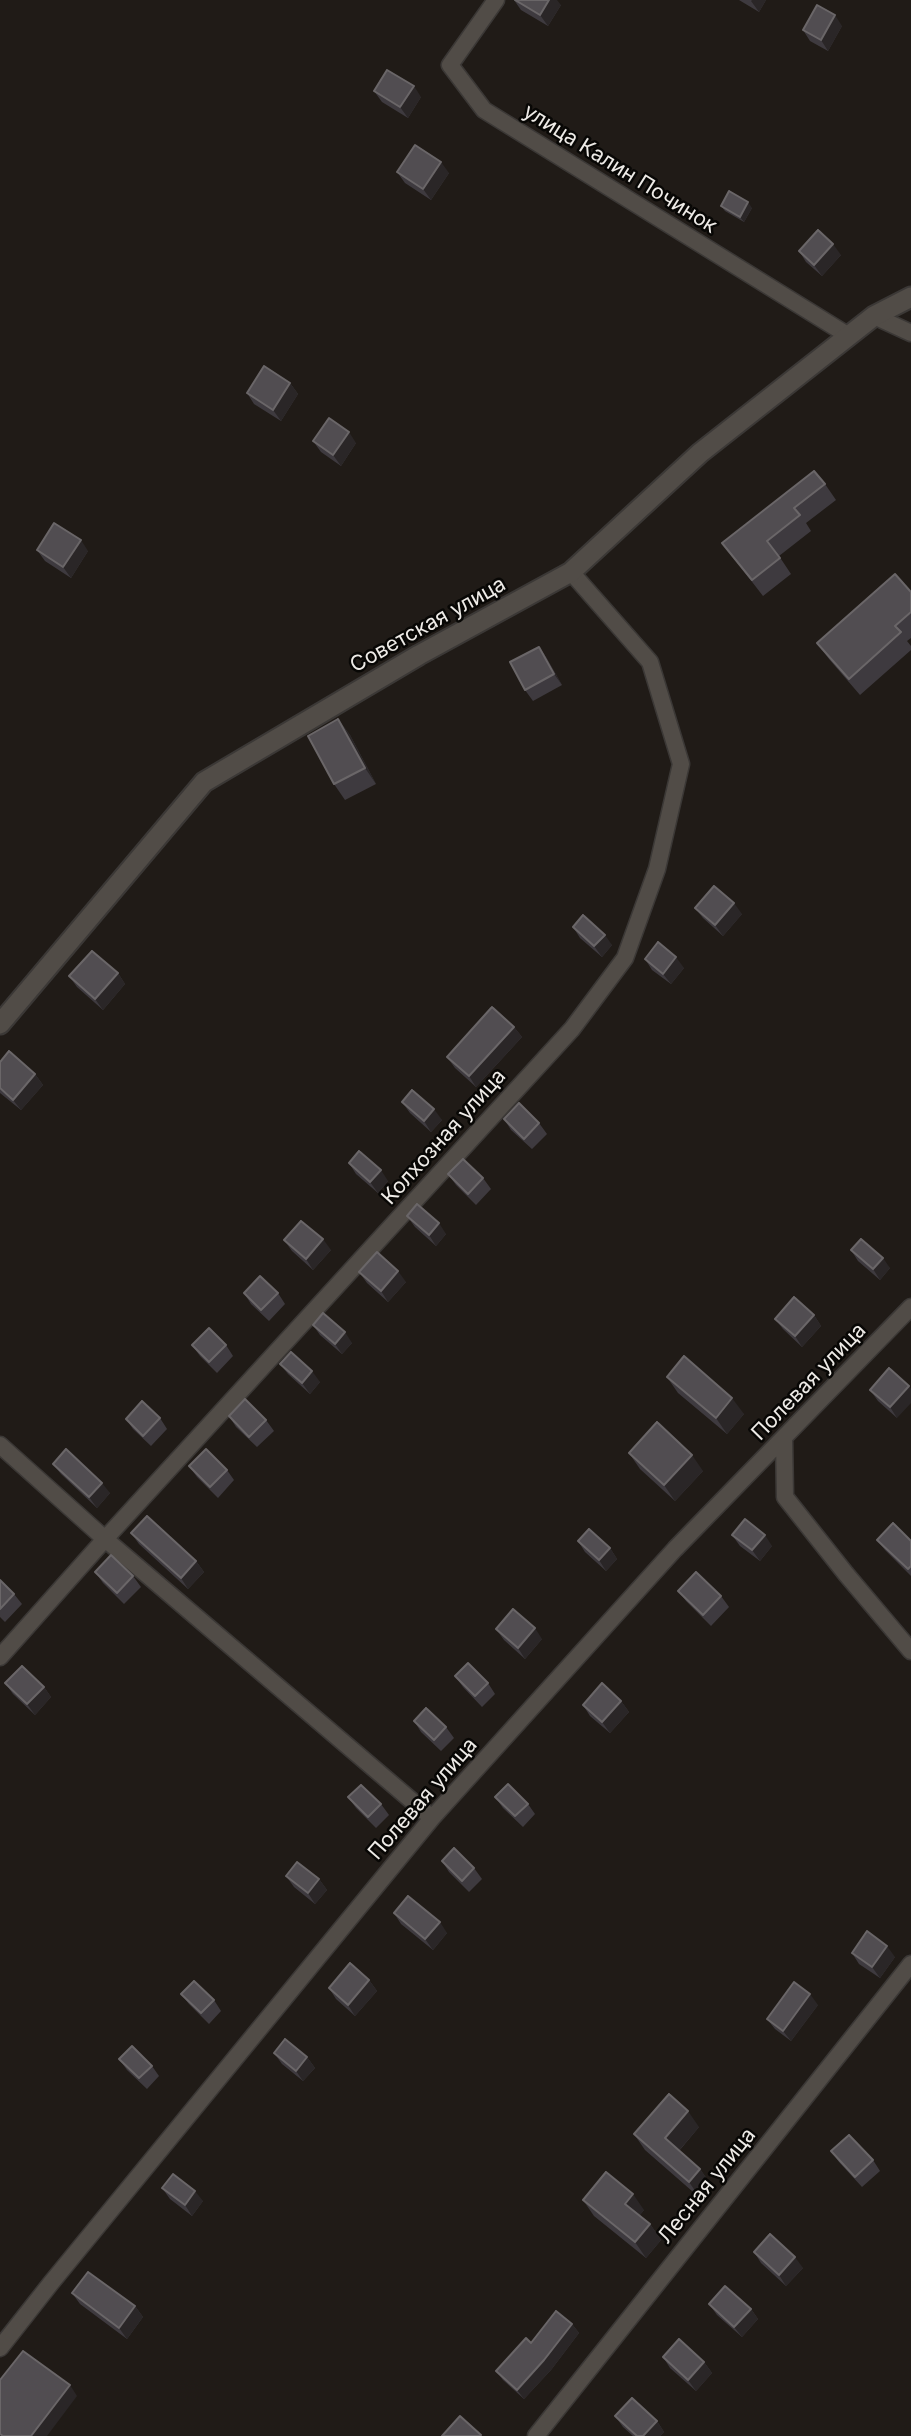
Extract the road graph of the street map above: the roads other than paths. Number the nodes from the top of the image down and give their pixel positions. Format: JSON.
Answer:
{"nodes":[{"id":1,"x":496,"y":0,"type":"edge"},
{"id":2,"x":911,"y":297,"type":"edge"},
{"id":3,"x":874,"y":316,"type":"junction"},
{"id":4,"x":911,"y":333,"type":"edge"},
{"id":5,"x":849,"y":336,"type":"junction"},
{"id":6,"x":570,"y":572,"type":"junction"},
{"id":7,"x":0,"y":1024,"type":"edge"},
{"id":8,"x":911,"y":1307,"type":"edge"},
{"id":9,"x":784,"y":1438,"type":"junction"},
{"id":10,"x":0,"y":1445,"type":"edge"},
{"id":11,"x":105,"y":1539,"type":"junction"},
{"id":12,"x":911,"y":1651,"type":"edge"},
{"id":13,"x":0,"y":1657,"type":"edge"},
{"id":14,"x":432,"y":1818,"type":"junction"},
{"id":15,"x":911,"y":1964,"type":"edge"},
{"id":16,"x":0,"y":2348,"type":"edge"},
{"id":17,"x":536,"y":2436,"type":"edge"}],
"edges":[{"from":1,"to":5,"type":"street","name":"улица Калин Починок"},
{"from":2,"to":3,"type":"street","name":"Советская улица"},
{"from":3,"to":4,"type":"street"},
{"from":3,"to":5,"type":"street","name":"Советская улица"},
{"from":5,"to":6,"type":"street","name":"Советская улица"},
{"from":6,"to":7,"type":"street","name":"Советская улица"},
{"from":6,"to":11,"type":"street","name":"Колхозная улица"},
{"from":8,"to":9,"type":"street","name":"Полевая улица"},
{"from":9,"to":12,"type":"street"},
{"from":9,"to":14,"type":"street","name":"Полевая улица"},
{"from":10,"to":11,"type":"street"},
{"from":11,"to":13,"type":"street","name":"Колхозная улица"},
{"from":11,"to":14,"type":"street"},
{"from":14,"to":16,"type":"street","name":"Полевая улица"},
{"from":15,"to":17,"type":"street","name":"Лесная улица"}]}
